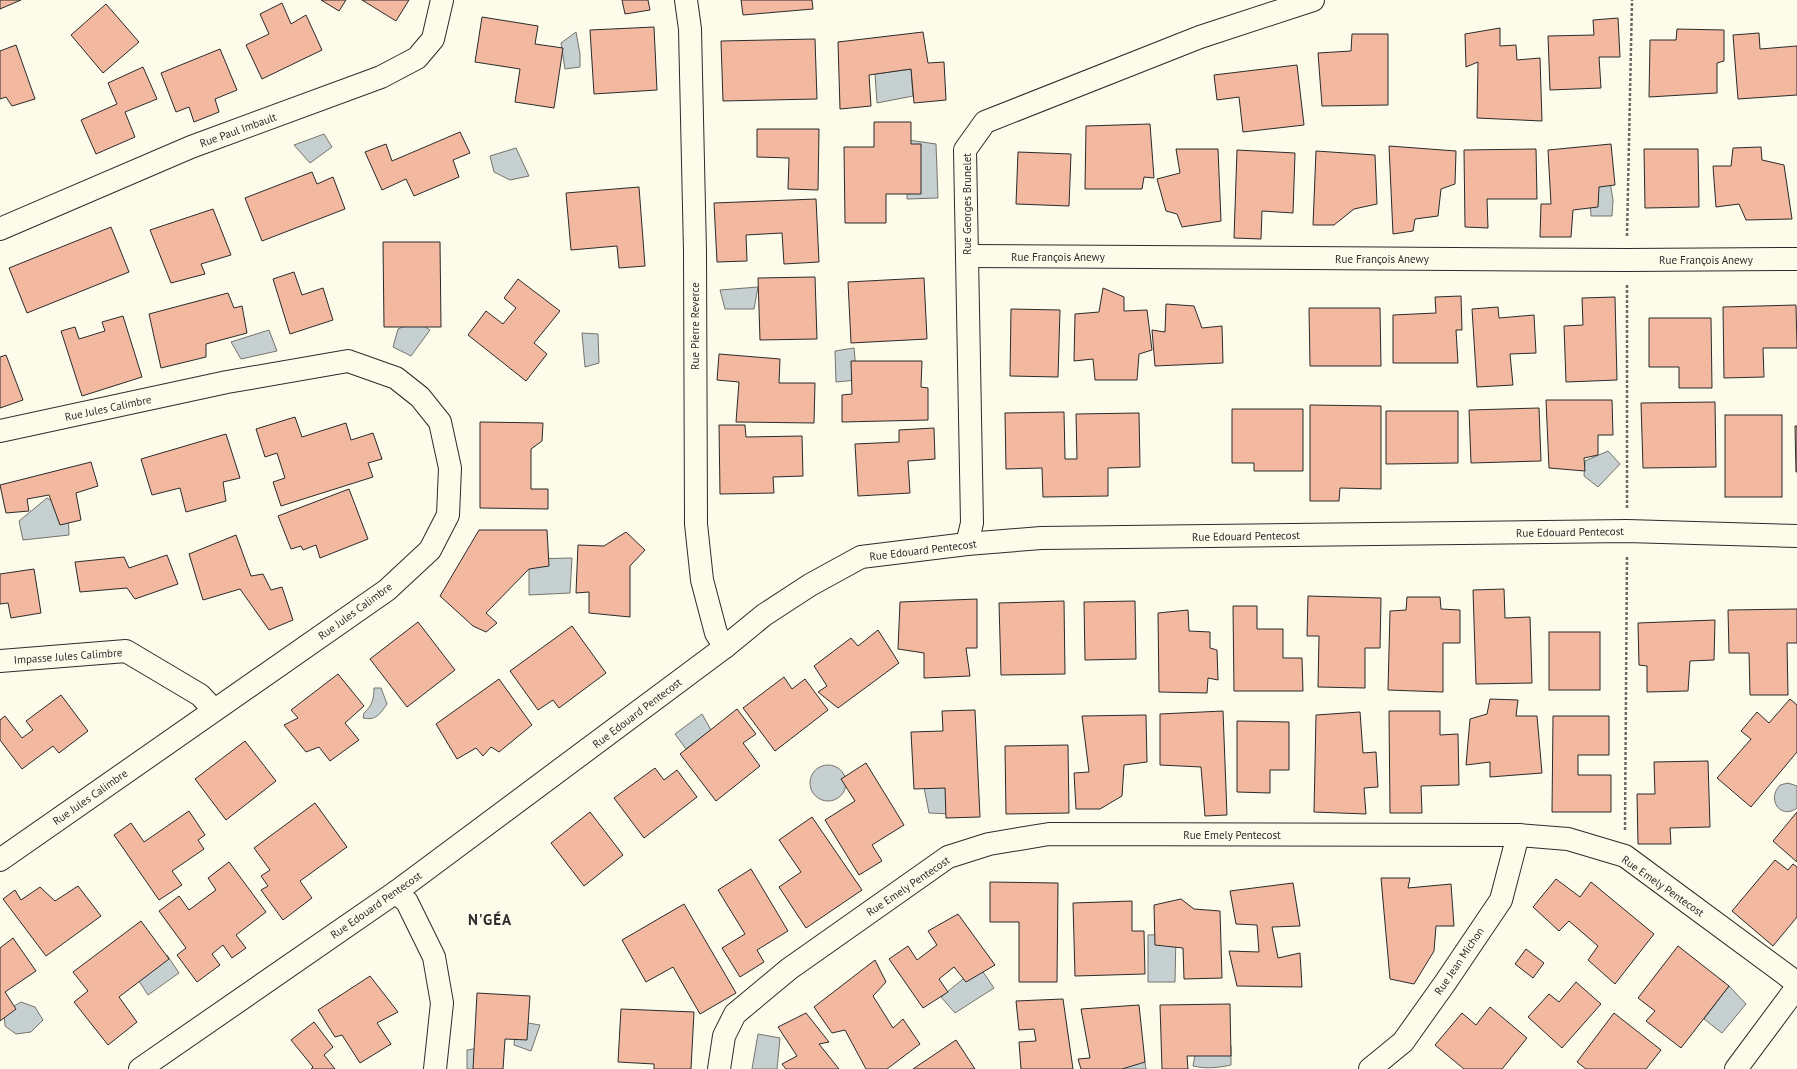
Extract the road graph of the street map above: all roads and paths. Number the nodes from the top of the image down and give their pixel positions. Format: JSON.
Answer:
{"nodes":[{"id":1,"x":442,"y":0,"type":"edge"},
{"id":2,"x":686,"y":0,"type":"edge"},
{"id":3,"x":1313,"y":0,"type":"edge"},
{"id":4,"x":1632,"y":0,"type":"edge"},
{"id":5,"x":0,"y":229,"type":"edge"},
{"id":6,"x":967,"y":256,"type":"junction"},
{"id":7,"x":1627,"y":260,"type":"junction"},
{"id":8,"x":1797,"y":260,"type":"edge"},
{"id":9,"x":0,"y":431,"type":"edge"},
{"id":10,"x":1627,"y":531,"type":"junction"},
{"id":11,"x":1797,"y":536,"type":"edge"},
{"id":12,"x":967,"y":544,"type":"junction"},
{"id":13,"x":725,"y":647,"type":"junction"},
{"id":14,"x":0,"y":661,"type":"edge"},
{"id":15,"x":214,"y":710,"type":"junction"},
{"id":16,"x":1518,"y":835,"type":"junction"},
{"id":17,"x":1625,"y":856,"type":"junction"},
{"id":18,"x":0,"y":860,"type":"edge"},
{"id":19,"x":396,"y":892,"type":"junction"},
{"id":20,"x":1797,"y":983,"type":"edge"},
{"id":21,"x":1797,"y":986,"type":"edge"},
{"id":22,"x":140,"y":1069,"type":"edge"},
{"id":23,"x":435,"y":1069,"type":"edge"},
{"id":24,"x":719,"y":1069,"type":"edge"},
{"id":25,"x":1370,"y":1069,"type":"edge"},
{"id":26,"x":1736,"y":1069,"type":"edge"}],
"edges":[{"from":1,"to":5,"type":"street","name":"Rue Paul Imbault"},
{"from":2,"to":13,"type":"street","name":"Rue Pierre Reverce"},
{"from":3,"to":6,"type":"street","name":"Rue Georges Brunelet"},
{"from":4,"to":7,"type":"path"},
{"from":6,"to":7,"type":"street","name":"Rue François Anewy"},
{"from":6,"to":12,"type":"street","name":"Rue Georges Brunelet"},
{"from":7,"to":8,"type":"street","name":"Rue François Anewy"},
{"from":7,"to":10,"type":"path"},
{"from":9,"to":15,"type":"street","name":"Rue Jules Calimbre"},
{"from":10,"to":11,"type":"street","name":"Rue Edouard Pentecost"},
{"from":10,"to":12,"type":"street","name":"Rue Edouard Pentecost"},
{"from":10,"to":17,"type":"path"},
{"from":12,"to":13,"type":"street","name":"Rue Edouard Pentecost"},
{"from":13,"to":19,"type":"street","name":"Rue Edouard Pentecost"},
{"from":14,"to":15,"type":"street","name":"Impasse Jules Calimbre"},
{"from":15,"to":18,"type":"street","name":"Rue Jules Calimbre"},
{"from":16,"to":17,"type":"street","name":"Rue Emely Pentecost"},
{"from":16,"to":24,"type":"street","name":"Rue Emely Pentecost"},
{"from":16,"to":25,"type":"street","name":"Rue Jean Michon"},
{"from":17,"to":20,"type":"street","name":"Rue Emely Pentecost"},
{"from":19,"to":22,"type":"street","name":"Rue Edouard Pentecost"},
{"from":19,"to":23,"type":"street"},
{"from":21,"to":26,"type":"street"}]}
